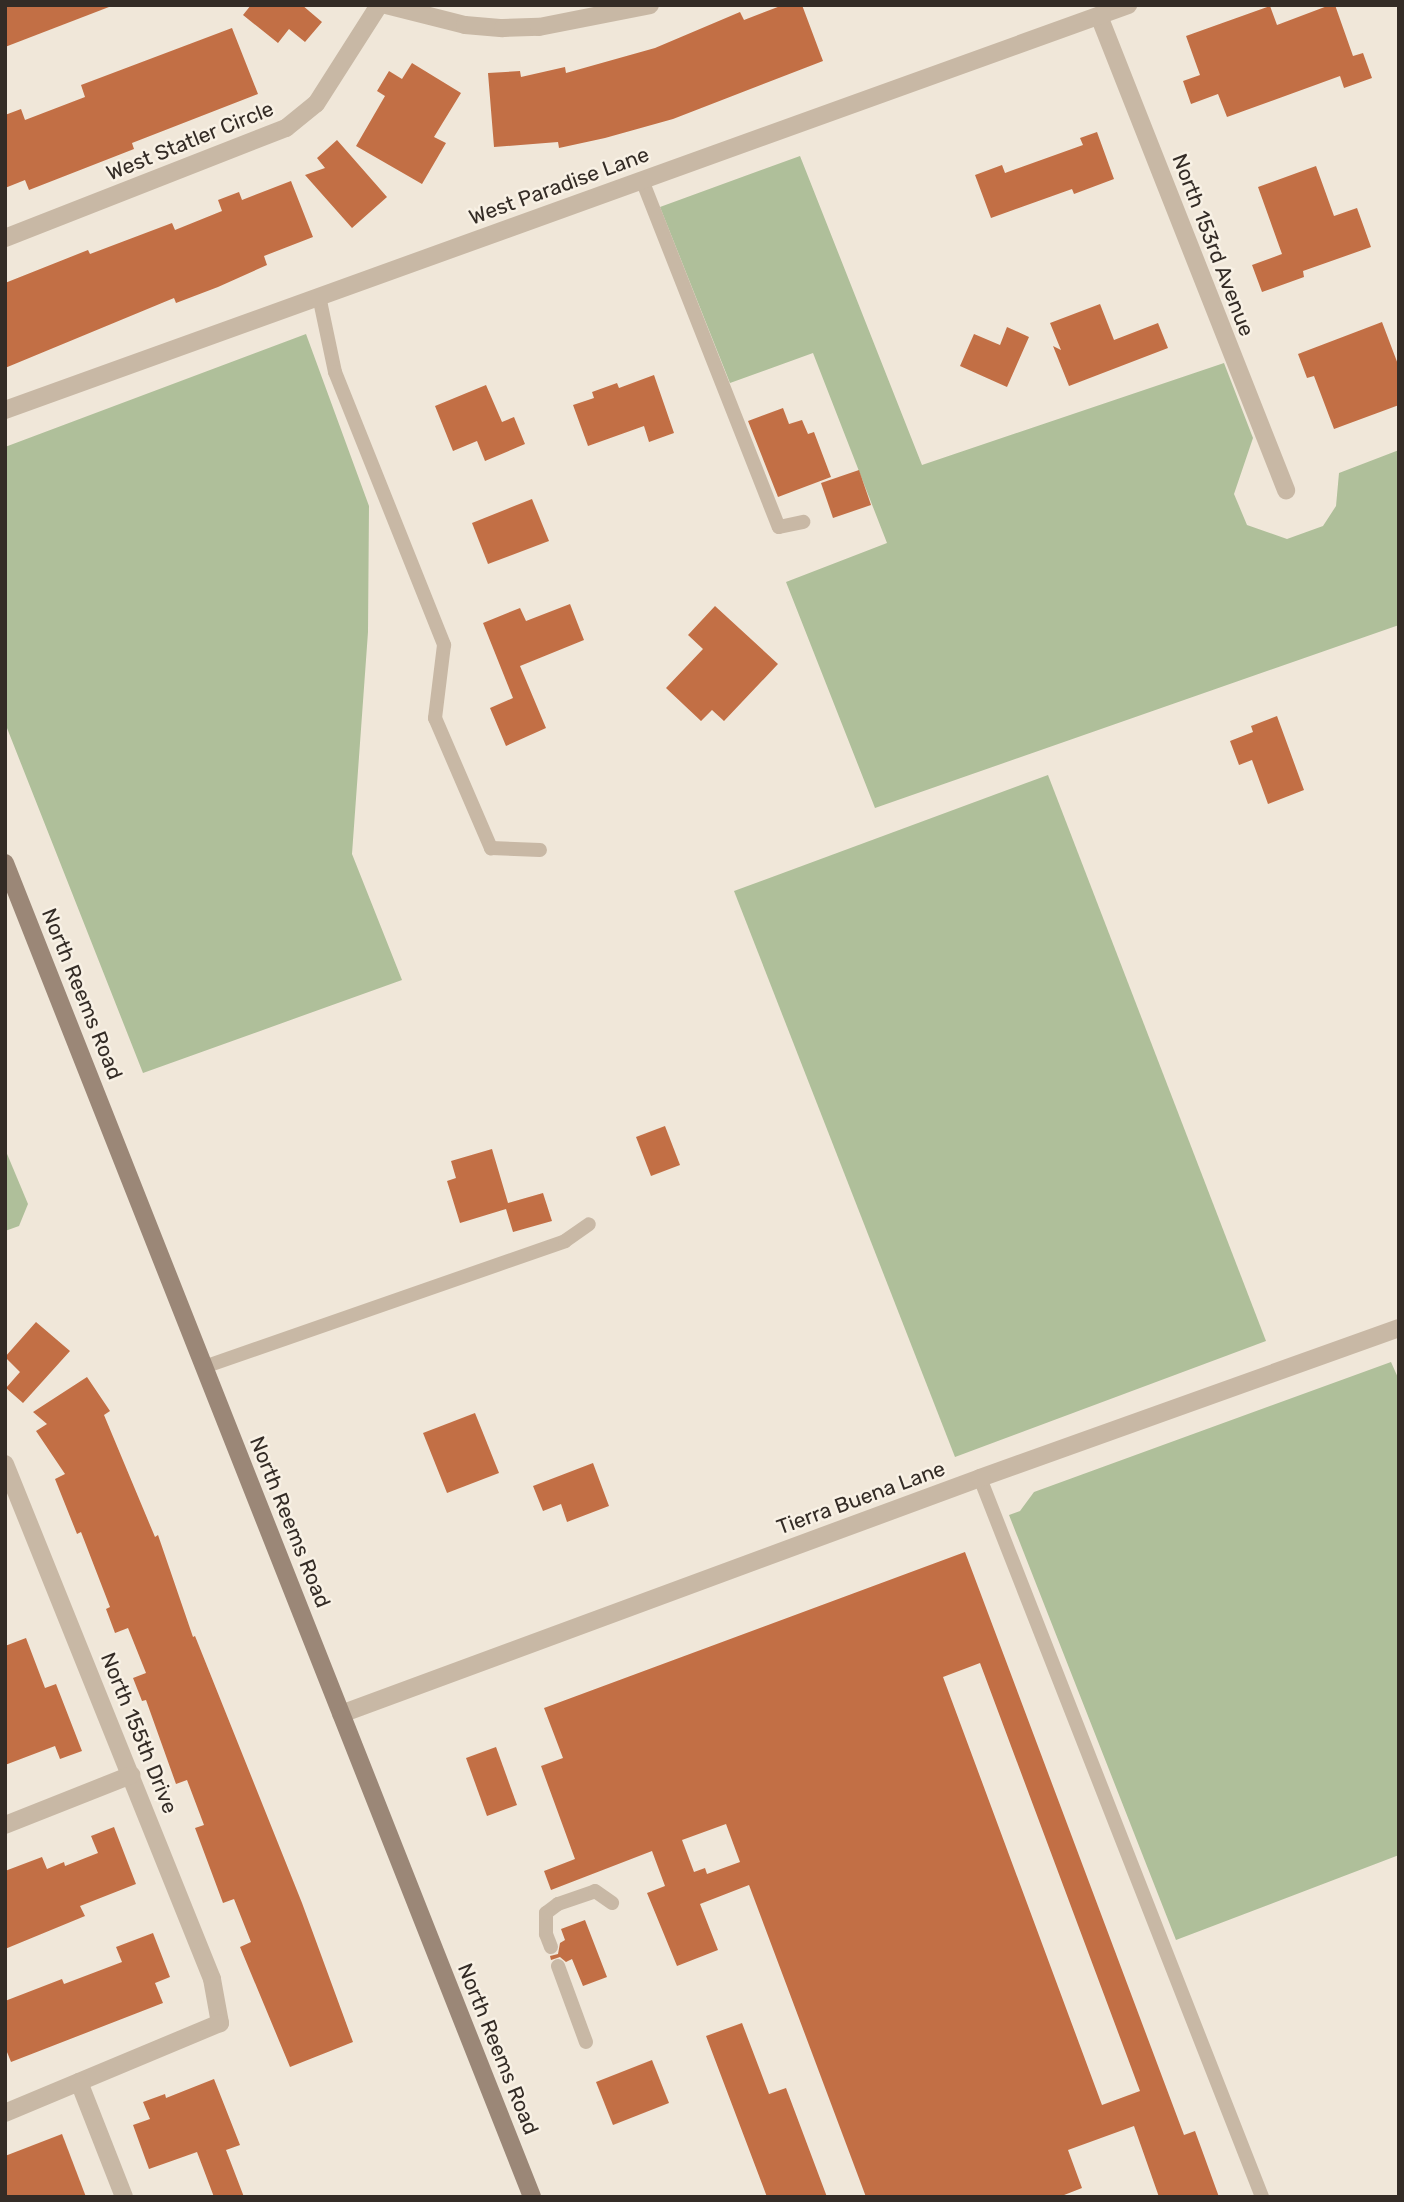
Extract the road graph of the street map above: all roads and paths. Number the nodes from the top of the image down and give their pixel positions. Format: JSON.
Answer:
{"nodes":[{"id":1,"x":379,"y":5,"type":"edge"},
{"id":2,"x":386,"y":5,"type":"edge"},
{"id":3,"x":650,"y":5,"type":"edge"},
{"id":4,"x":1128,"y":5,"type":"edge"},
{"id":5,"x":1099,"y":16,"type":"junction"},
{"id":6,"x":642,"y":180,"type":"junction"},
{"id":7,"x":5,"y":238,"type":"edge"},
{"id":8,"x":319,"y":296,"type":"junction"},
{"id":9,"x":5,"y":410,"type":"edge"},
{"id":10,"x":1286,"y":490,"type":"dead end"},
{"id":11,"x":803,"y":522,"type":"dead end"},
{"id":12,"x":540,"y":850,"type":"dead end"},
{"id":13,"x":5,"y":863,"type":"edge"},
{"id":14,"x":589,"y":1224,"type":"dead end"},
{"id":15,"x":1399,"y":1328,"type":"edge"},
{"id":16,"x":204,"y":1367,"type":"junction"},
{"id":17,"x":5,"y":1464,"type":"edge"},
{"id":18,"x":980,"y":1478,"type":"junction"},
{"id":19,"x":341,"y":1714,"type":"junction"},
{"id":20,"x":131,"y":1775,"type":"junction"},
{"id":21,"x":5,"y":1825,"type":"edge"},
{"id":22,"x":612,"y":1903,"type":"dead end"},
{"id":23,"x":551,"y":1947,"type":"dead end"},
{"id":24,"x":558,"y":1966,"type":"dead end"},
{"id":25,"x":586,"y":2042,"type":"dead end"},
{"id":26,"x":79,"y":2082,"type":"junction"},
{"id":27,"x":5,"y":2113,"type":"edge"},
{"id":28,"x":124,"y":2197,"type":"edge"},
{"id":29,"x":533,"y":2197,"type":"edge"},
{"id":30,"x":1262,"y":2197,"type":"edge"}],
"edges":[{"from":1,"to":7,"type":"street","name":"West Statler Circle"},
{"from":2,"to":3,"type":"street"},
{"from":4,"to":5,"type":"street","name":"West Paradise Lane"},
{"from":5,"to":6,"type":"street","name":"West Paradise Lane"},
{"from":5,"to":10,"type":"street","name":"North 153rd Avenue"},
{"from":6,"to":8,"type":"street","name":"West Paradise Lane"},
{"from":6,"to":11,"type":"lane"},
{"from":8,"to":9,"type":"street","name":"West Paradise Lane"},
{"from":8,"to":12,"type":"lane"},
{"from":13,"to":16,"type":"main road","name":"North Reems Road"},
{"from":14,"to":16,"type":"lane"},
{"from":15,"to":18,"type":"street","name":"Tierra Buena Lane"},
{"from":16,"to":19,"type":"main road","name":"North Reems Road"},
{"from":17,"to":20,"type":"street","name":"North 155th Drive"},
{"from":18,"to":19,"type":"street","name":"Tierra Buena Lane"},
{"from":18,"to":30,"type":"lane"},
{"from":19,"to":29,"type":"main road","name":"North Reems Road"},
{"from":20,"to":21,"type":"street"},
{"from":20,"to":26,"type":"street","name":"North 155th Drive"},
{"from":22,"to":23,"type":"lane"},
{"from":24,"to":25,"type":"lane"},
{"from":26,"to":27,"type":"street"},
{"from":26,"to":28,"type":"street"}]}
